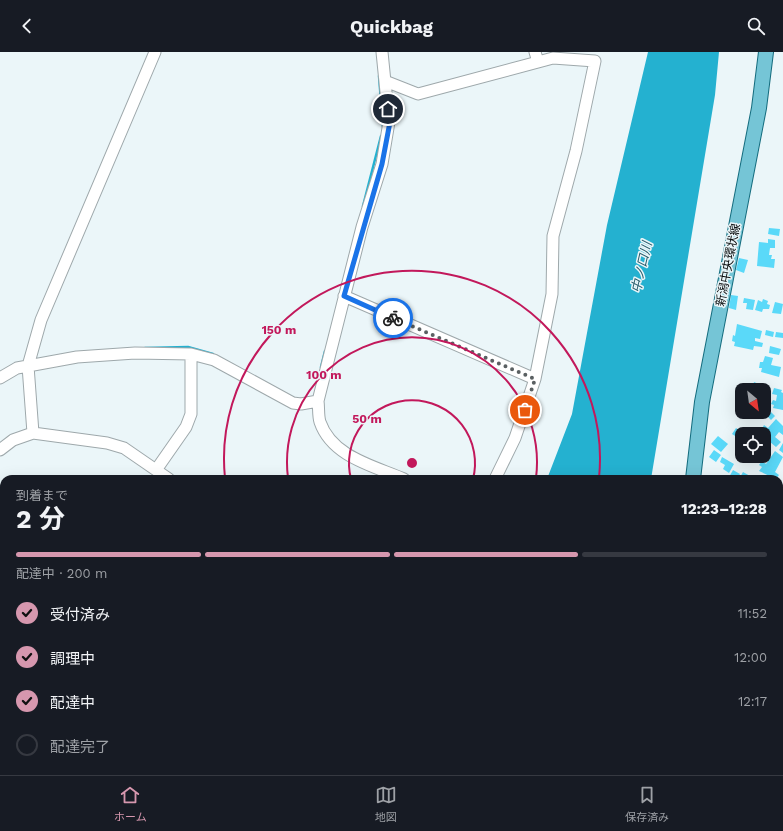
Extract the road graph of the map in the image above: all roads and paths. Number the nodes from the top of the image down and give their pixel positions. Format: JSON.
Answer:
{"nodes":[{"id":1,"x":154,"y":52,"type":"edge"},
{"id":2,"x":382,"y":52,"type":"edge"},
{"id":3,"x":766,"y":52,"type":"edge"},
{"id":4,"x":536,"y":57,"type":"edge"},
{"id":5,"x":385,"y":81,"type":"junction"},
{"id":6,"x":344,"y":296,"type":"junction"},
{"id":7,"x":191,"y":354,"type":"junction"},
{"id":8,"x":28,"y":366,"type":"junction"},
{"id":9,"x":0,"y":378,"type":"edge"},
{"id":10,"x":535,"y":379,"type":"junction"},
{"id":11,"x":318,"y":401,"type":"junction"},
{"id":12,"x":33,"y":433,"type":"junction"},
{"id":13,"x":0,"y":450,"type":"edge"},
{"id":14,"x":156,"y":470,"type":"junction"},
{"id":15,"x":163,"y":475,"type":"edge"},
{"id":16,"x":395,"y":475,"type":"edge"},
{"id":17,"x":497,"y":475,"type":"edge"},
{"id":18,"x":693,"y":475,"type":"edge"}],
"edges":[{"from":1,"to":8,"type":"street"},
{"from":2,"to":5,"type":"street"},
{"from":3,"to":18,"type":"main road","name":"新潟中央環状線"},
{"from":4,"to":5,"type":"street"},
{"from":4,"to":10,"type":"street"},
{"from":5,"to":6,"type":"street"},
{"from":6,"to":10,"type":"street"},
{"from":6,"to":11,"type":"street"},
{"from":7,"to":8,"type":"street"},
{"from":7,"to":11,"type":"street"},
{"from":7,"to":14,"type":"street"},
{"from":8,"to":9,"type":"street"},
{"from":8,"to":12,"type":"street"},
{"from":10,"to":17,"type":"street"},
{"from":11,"to":16,"type":"street"},
{"from":12,"to":13,"type":"street"},
{"from":12,"to":14,"type":"street"},
{"from":14,"to":15,"type":"street"}]}
